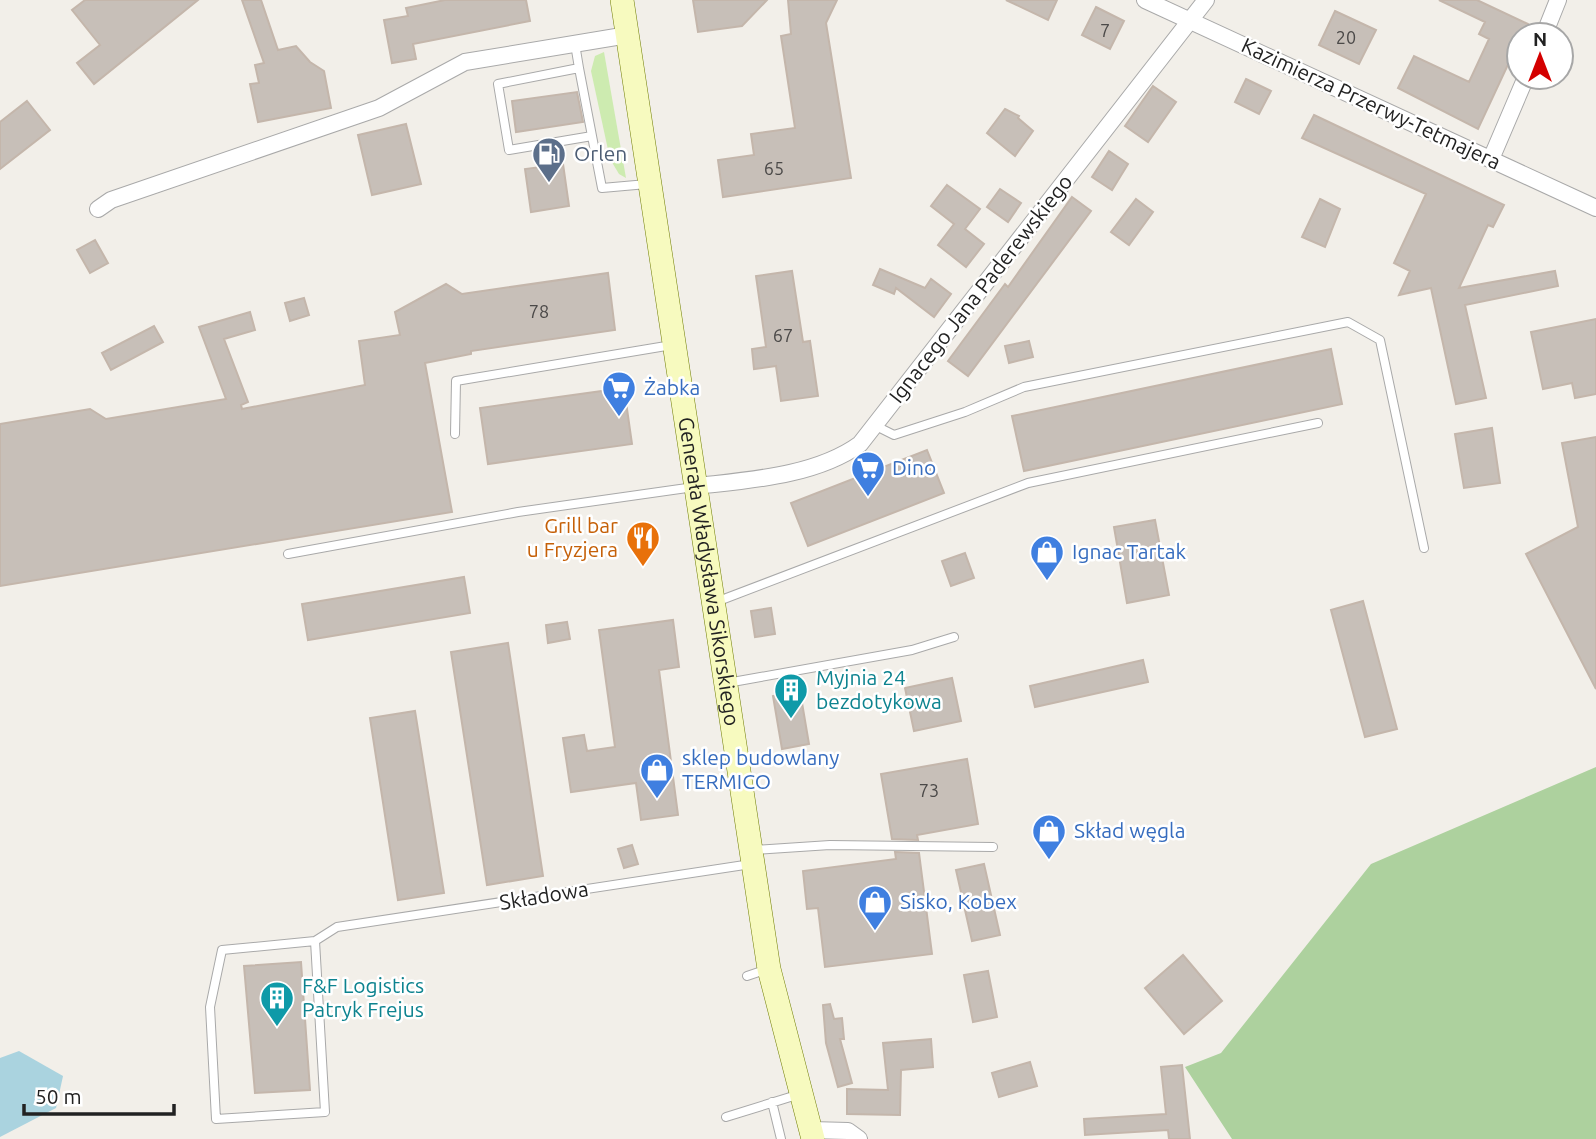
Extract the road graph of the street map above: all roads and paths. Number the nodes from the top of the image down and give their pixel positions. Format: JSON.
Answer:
{"nodes":[{"id":1,"x":622,"y":0,"type":"edge"},
{"id":2,"x":1145,"y":0,"type":"edge"},
{"id":3,"x":1206,"y":0,"type":"edge"},
{"id":4,"x":1558,"y":0,"type":"edge"},
{"id":5,"x":1188,"y":20,"type":"junction"},
{"id":6,"x":1550,"y":21,"type":"edge"},
{"id":7,"x":628,"y":36,"type":"junction"},
{"id":8,"x":575,"y":44,"type":"junction"},
{"id":9,"x":579,"y":68,"type":"junction"},
{"id":10,"x":1520,"y":91,"type":"edge"},
{"id":11,"x":592,"y":136,"type":"junction"},
{"id":12,"x":1491,"y":159,"type":"junction"},
{"id":13,"x":650,"y":183,"type":"junction"},
{"id":14,"x":1596,"y":208,"type":"edge"},
{"id":15,"x":98,"y":209,"type":"dead end"},
{"id":16,"x":675,"y":345,"type":"junction"},
{"id":17,"x":1318,"y":424,"type":"dead end"},
{"id":18,"x":876,"y":426,"type":"junction"},
{"id":19,"x":455,"y":435,"type":"dead end"},
{"id":20,"x":697,"y":486,"type":"junction"},
{"id":21,"x":1424,"y":548,"type":"dead end"},
{"id":22,"x":288,"y":554,"type":"dead end"},
{"id":23,"x":713,"y":603,"type":"junction"},
{"id":24,"x":954,"y":637,"type":"dead end"},
{"id":25,"x":724,"y":683,"type":"junction"},
{"id":26,"x":993,"y":847,"type":"dead end"},
{"id":27,"x":750,"y":857,"type":"junction"},
{"id":28,"x":315,"y":942,"type":"junction"},
{"id":29,"x":800,"y":1094,"type":"junction"},
{"id":30,"x":772,"y":1102,"type":"junction"},
{"id":31,"x":726,"y":1117,"type":"dead end"},
{"id":32,"x":812,"y":1135,"type":"edge"},
{"id":33,"x":781,"y":1139,"type":"edge"},
{"id":34,"x":859,"y":1139,"type":"edge"}],
"edges":[{"from":1,"to":7,"type":"main road","name":"Generała Władysława Sikorskiego"},
{"from":2,"to":5,"type":"street","name":"Kazimierza Przerwy-Tetmajera"},
{"from":3,"to":5,"type":"street","name":"Ignacego Jana Paderewskiego"},
{"from":4,"to":6,"type":"street"},
{"from":5,"to":12,"type":"street","name":"Kazimierza Przerwy-Tetmajera"},
{"from":5,"to":18,"type":"street","name":"Ignacego Jana Paderewskiego"},
{"from":7,"to":8,"type":"street"},
{"from":7,"to":13,"type":"main road","name":"Generała Władysława Sikorskiego"},
{"from":8,"to":9,"type":"lane"},
{"from":8,"to":15,"type":"street"},
{"from":9,"to":11,"type":"lane"},
{"from":9,"to":11,"type":"lane"},
{"from":10,"to":12,"type":"street"},
{"from":11,"to":13,"type":"lane"},
{"from":12,"to":14,"type":"street","name":"Kazimierza Przerwy-Tetmajera"},
{"from":13,"to":16,"type":"main road","name":"Generała Władysława Sikorskiego"},
{"from":16,"to":19,"type":"lane"},
{"from":16,"to":20,"type":"main road","name":"Generała Władysława Sikorskiego"},
{"from":17,"to":23,"type":"lane"},
{"from":18,"to":20,"type":"street","name":"Ignacego Jana Paderewskiego"},
{"from":18,"to":21,"type":"lane"},
{"from":20,"to":22,"type":"lane"},
{"from":20,"to":23,"type":"main road","name":"Generała Władysława Sikorskiego"},
{"from":23,"to":25,"type":"main road","name":"Generała Władysława Sikorskiego"},
{"from":24,"to":25,"type":"lane"},
{"from":25,"to":27,"type":"main road","name":"Generała Władysława Sikorskiego"},
{"from":26,"to":27,"type":"lane","name":"Składowa"},
{"from":27,"to":28,"type":"lane","name":"Składowa"},
{"from":27,"to":29,"type":"main road","name":"Generała Władysława Sikorskiego"},
{"from":28,"to":28,"type":"lane"},
{"from":29,"to":30,"type":"lane"},
{"from":29,"to":32,"type":"main road","name":"Generała Władysława Sikorskiego"},
{"from":30,"to":31,"type":"lane"},
{"from":30,"to":33,"type":"lane"},
{"from":32,"to":34,"type":"street"}]}
